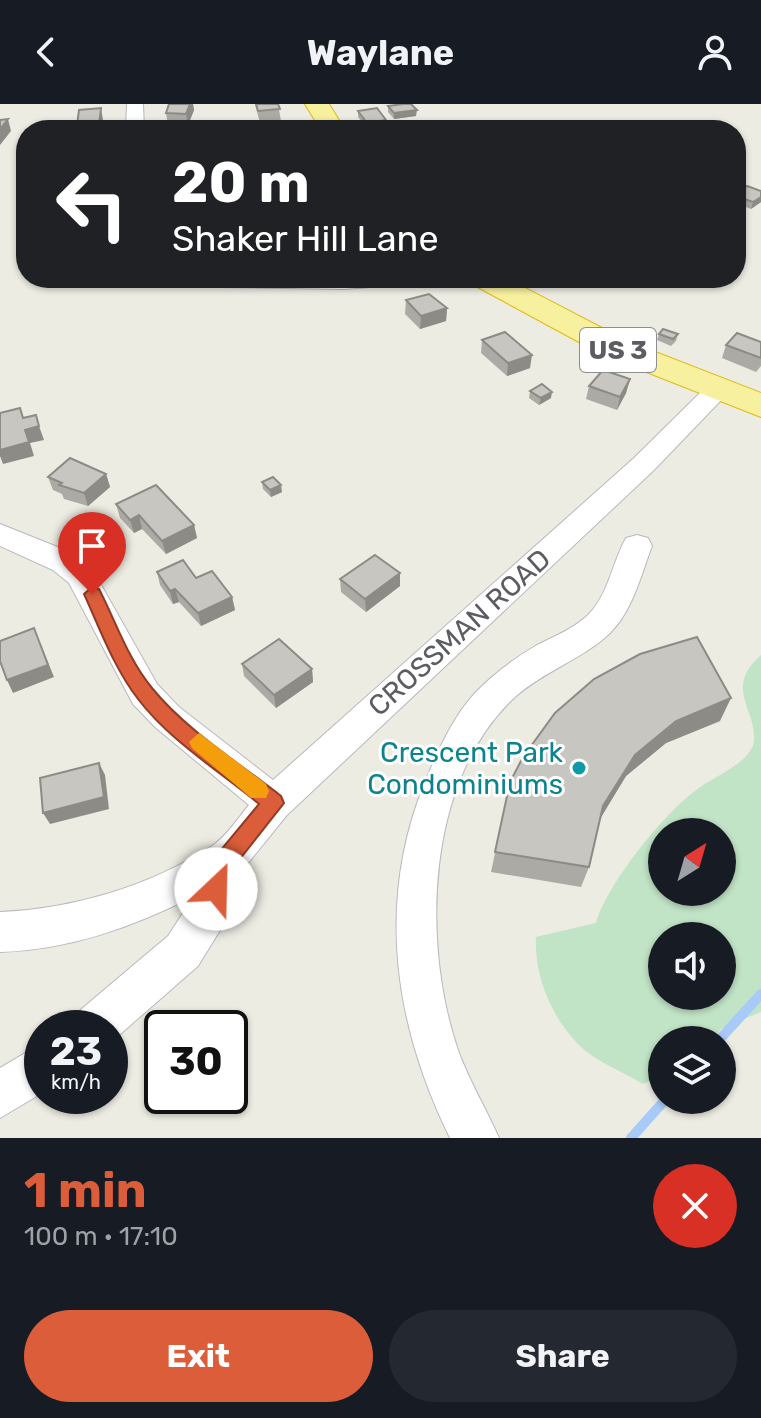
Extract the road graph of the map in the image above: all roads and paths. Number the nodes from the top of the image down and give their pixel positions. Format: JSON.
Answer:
{"nodes":[{"id":1,"x":501,"y":288,"type":"edge"},
{"id":2,"x":717,"y":390,"type":"junction"},
{"id":3,"x":761,"y":406,"type":"edge"},
{"id":4,"x":0,"y":534,"type":"edge"},
{"id":5,"x":637,"y":546,"type":"dead end"},
{"id":6,"x":274,"y":803,"type":"junction"},
{"id":7,"x":228,"y":858,"type":"junction"},
{"id":8,"x":0,"y":932,"type":"edge"},
{"id":9,"x":118,"y":1010,"type":"edge"},
{"id":10,"x":24,"y":1078,"type":"edge"},
{"id":11,"x":0,"y":1095,"type":"edge"},
{"id":12,"x":475,"y":1138,"type":"edge"}],
"edges":[{"from":1,"to":2,"type":"highway","number":"US 3"},
{"from":2,"to":3,"type":"highway","number":"US 3"},
{"from":2,"to":6,"type":"street","name":"CROSSMAN ROAD"},
{"from":4,"to":6,"type":"street"},
{"from":5,"to":12,"type":"street"},
{"from":6,"to":7,"type":"street","name":"CROSSMAN ROAD"},
{"from":7,"to":8,"type":"street"},
{"from":7,"to":9,"type":"street","name":"CROSSMAN ROAD"},
{"from":10,"to":11,"type":"street"}]}
